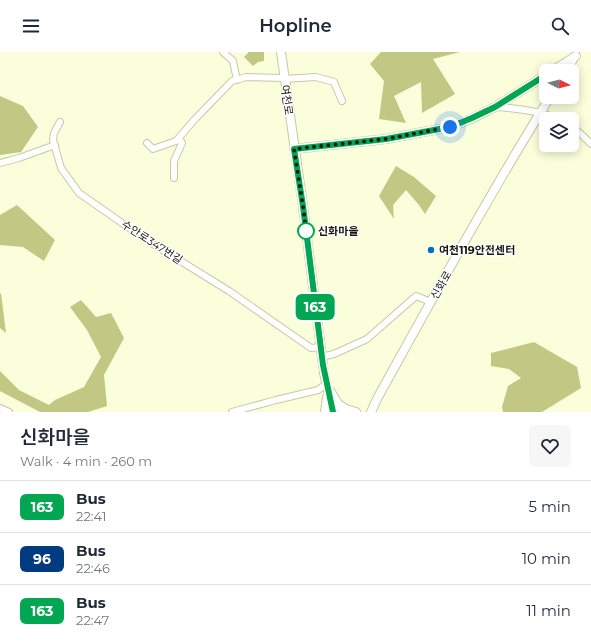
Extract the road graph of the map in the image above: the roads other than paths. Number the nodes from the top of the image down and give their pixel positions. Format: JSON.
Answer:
{"nodes":[{"id":1,"x":223,"y":52,"type":"edge"},
{"id":2,"x":280,"y":52,"type":"edge"},
{"id":3,"x":577,"y":54,"type":"edge"},
{"id":4,"x":562,"y":64,"type":"edge"},
{"id":5,"x":571,"y":64,"type":"edge"},
{"id":6,"x":284,"y":79,"type":"junction"},
{"id":7,"x":539,"y":79,"type":"edge"},
{"id":8,"x":237,"y":80,"type":"junction"},
{"id":9,"x":342,"y":101,"type":"dead end"},
{"id":10,"x":546,"y":104,"type":"edge"},
{"id":11,"x":495,"y":107,"type":"junction"},
{"id":12,"x":541,"y":112,"type":"joint"},
{"id":13,"x":539,"y":115,"type":"edge"},
{"id":14,"x":60,"y":122,"type":"dead end"},
{"id":15,"x":579,"y":132,"type":"edge"},
{"id":16,"x":179,"y":138,"type":"junction"},
{"id":17,"x":147,"y":143,"type":"dead end"},
{"id":18,"x":591,"y":144,"type":"edge"},
{"id":19,"x":55,"y":145,"type":"junction"},
{"id":20,"x":294,"y":149,"type":"junction"},
{"id":21,"x":0,"y":163,"type":"edge"},
{"id":22,"x":174,"y":178,"type":"dead end"},
{"id":23,"x":431,"y":302,"type":"junction"},
{"id":24,"x":320,"y":347,"type":"junction"},
{"id":25,"x":322,"y":357,"type":"junction"},
{"id":26,"x":324,"y":373,"type":"junction"},
{"id":27,"x":326,"y":384,"type":"junction"},
{"id":28,"x":378,"y":397,"type":"junction"},
{"id":29,"x":336,"y":400,"type":"junction"},
{"id":30,"x":0,"y":408,"type":"edge"},
{"id":31,"x":9,"y":412,"type":"edge"},
{"id":32,"x":232,"y":412,"type":"edge"},
{"id":33,"x":325,"y":412,"type":"edge"},
{"id":34,"x":333,"y":412,"type":"edge"},
{"id":35,"x":343,"y":412,"type":"edge"},
{"id":36,"x":356,"y":412,"type":"edge"},
{"id":37,"x":360,"y":412,"type":"edge"},
{"id":38,"x":371,"y":412,"type":"edge"}],
"edges":[{"from":1,"to":8,"type":"street"},
{"from":2,"to":6,"type":"main road","name":"여천로"},
{"from":3,"to":4,"type":"main road"},
{"from":3,"to":5,"type":"main road"},
{"from":6,"to":8,"type":"street"},
{"from":6,"to":9,"type":"street"},
{"from":6,"to":20,"type":"main road","name":"여천로"},
{"from":7,"to":11,"type":"main road"},
{"from":8,"to":16,"type":"street"},
{"from":10,"to":12,"type":"main road","name":"신화로"},
{"from":11,"to":12,"type":"street"},
{"from":11,"to":20,"type":"main road"},
{"from":13,"to":23,"type":"main road","name":"신화로"},
{"from":14,"to":19,"type":"street"},
{"from":15,"to":18,"type":"street"},
{"from":16,"to":17,"type":"street"},
{"from":16,"to":22,"type":"street"},
{"from":19,"to":21,"type":"street"},
{"from":19,"to":24,"type":"street","name":"수안로347번길"},
{"from":20,"to":24,"type":"main road","name":"여천로"},
{"from":23,"to":25,"type":"street"},
{"from":23,"to":28,"type":"main road","name":"신화로"},
{"from":24,"to":25,"type":"main road","name":"여천로"},
{"from":25,"to":26,"type":"main road","name":"여천로"},
{"from":26,"to":27,"type":"main road","name":"여천로"},
{"from":26,"to":29,"type":"main road"},
{"from":27,"to":32,"type":"street"},
{"from":27,"to":33,"type":"main road"},
{"from":27,"to":34,"type":"main road","name":"여천로"},
{"from":28,"to":37,"type":"main road"},
{"from":28,"to":38,"type":"main road","name":"신화로"},
{"from":29,"to":35,"type":"main road"},
{"from":29,"to":36,"type":"main road"},
{"from":30,"to":31,"type":"street"}]}
